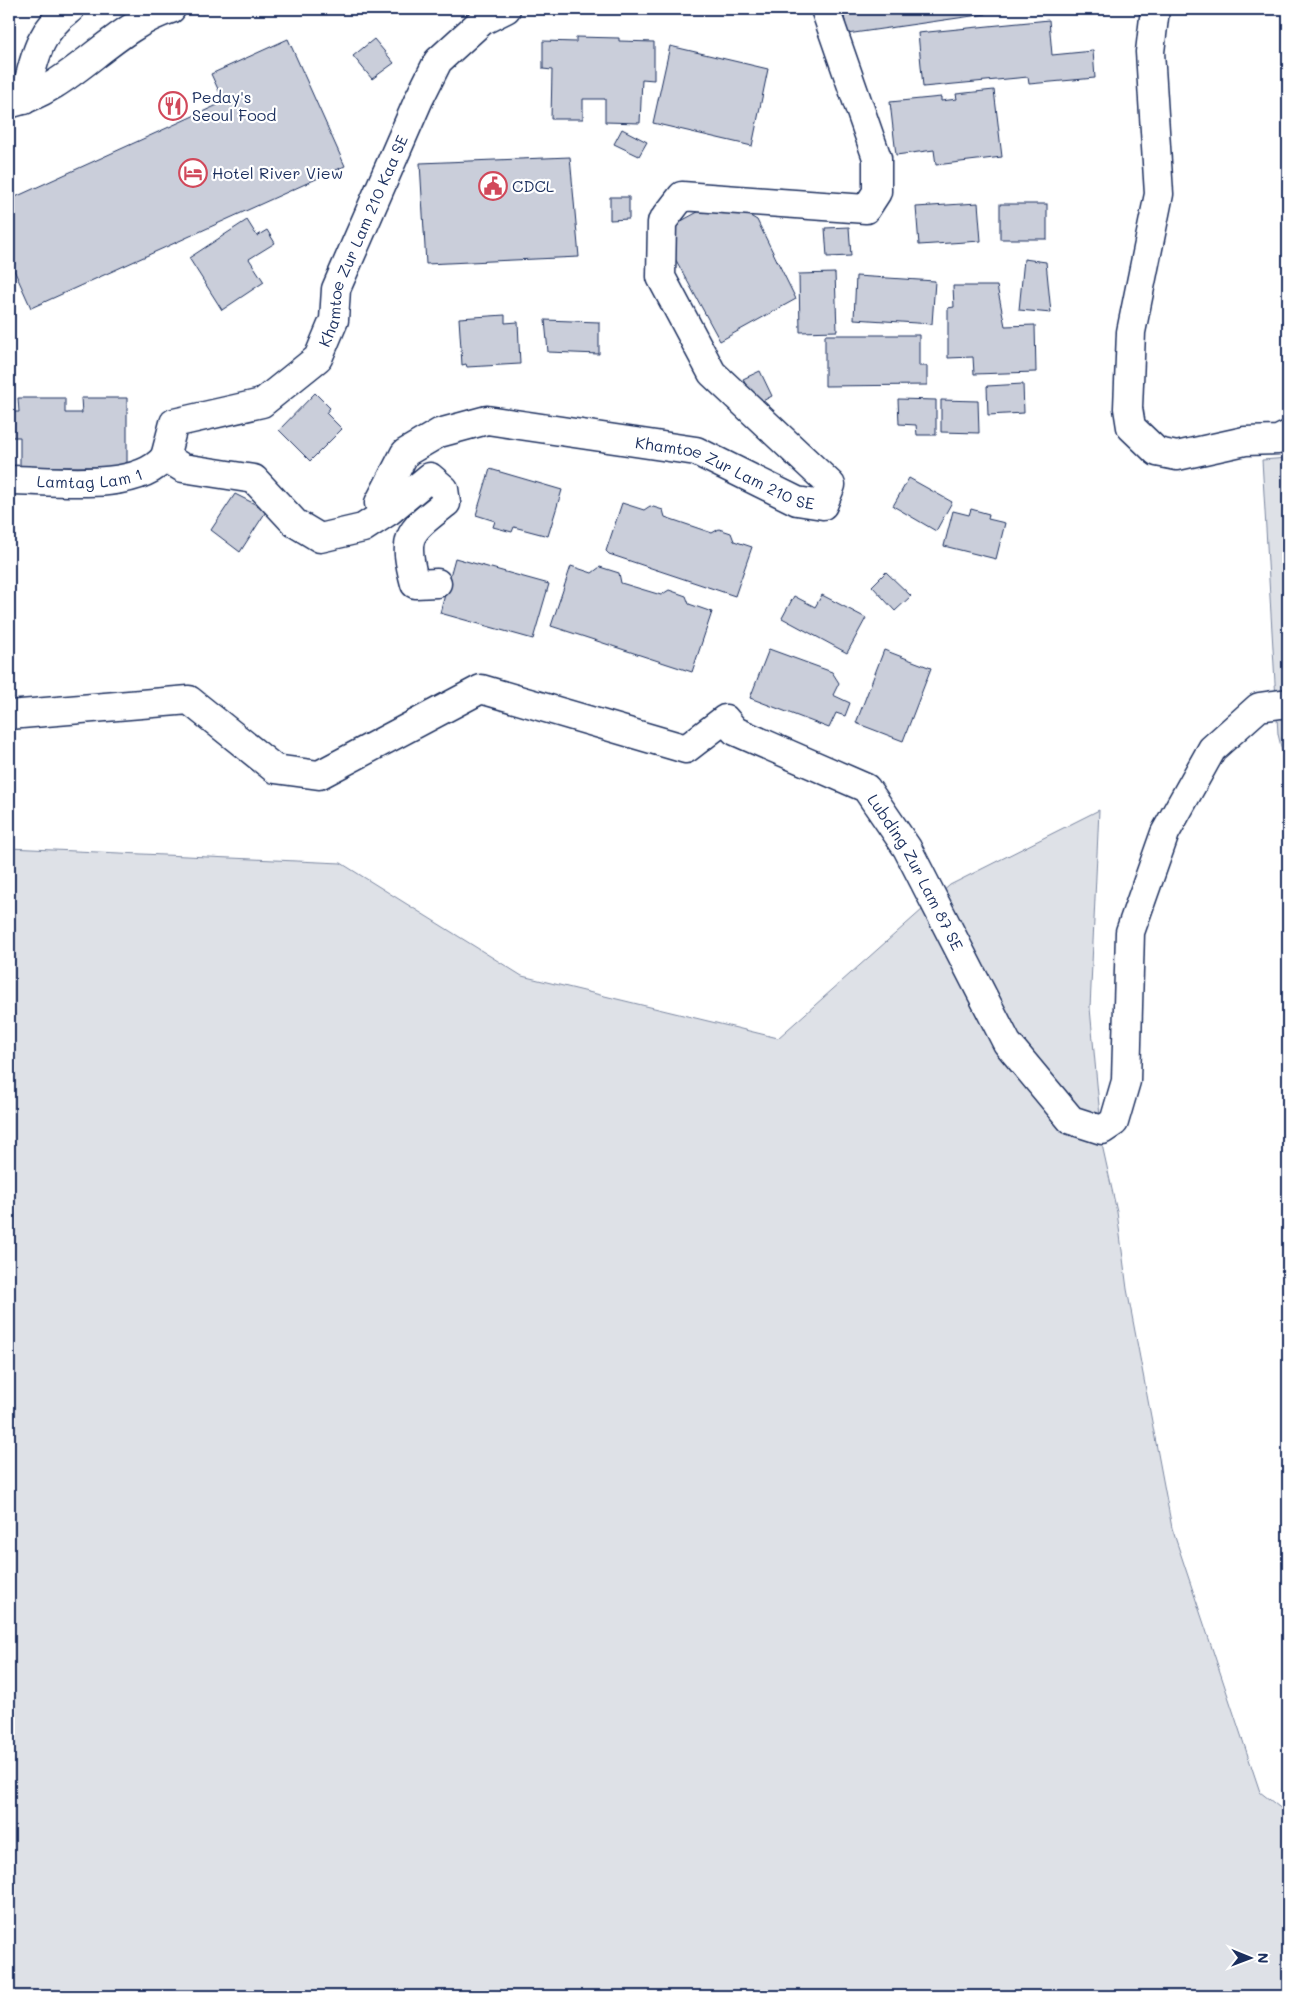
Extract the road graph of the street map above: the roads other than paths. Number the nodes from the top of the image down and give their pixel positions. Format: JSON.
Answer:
{"nodes":[{"id":1,"x":70,"y":9,"type":"edge"},
{"id":2,"x":171,"y":9,"type":"edge"},
{"id":3,"x":506,"y":9,"type":"edge"},
{"id":4,"x":825,"y":9,"type":"edge"},
{"id":5,"x":1155,"y":9,"type":"edge"},
{"id":6,"x":17,"y":102,"type":"edge"},
{"id":7,"x":1288,"y":435,"type":"edge"},
{"id":8,"x":165,"y":457,"type":"junction"},
{"id":9,"x":9,"y":480,"type":"edge"},
{"id":10,"x":390,"y":511,"type":"junction"},
{"id":11,"x":437,"y":583,"type":"dead end"},
{"id":12,"x":1288,"y":702,"type":"edge"},
{"id":13,"x":9,"y":714,"type":"edge"}],
"edges":[{"from":1,"to":6,"type":"street"},
{"from":2,"to":6,"type":"street"},
{"from":3,"to":8,"type":"street","name":"Khamtoe Zur Lam 210 Kaa SE"},
{"from":4,"to":10,"type":"street","name":"Khamtoe Zur Lam 210 SE"},
{"from":5,"to":7,"type":"street"},
{"from":8,"to":9,"type":"street","name":"Lamtag Lam 1"},
{"from":8,"to":10,"type":"street"},
{"from":10,"to":11,"type":"street"},
{"from":12,"to":13,"type":"street","name":"Lubding Zur Lam 87 SE"}]}
